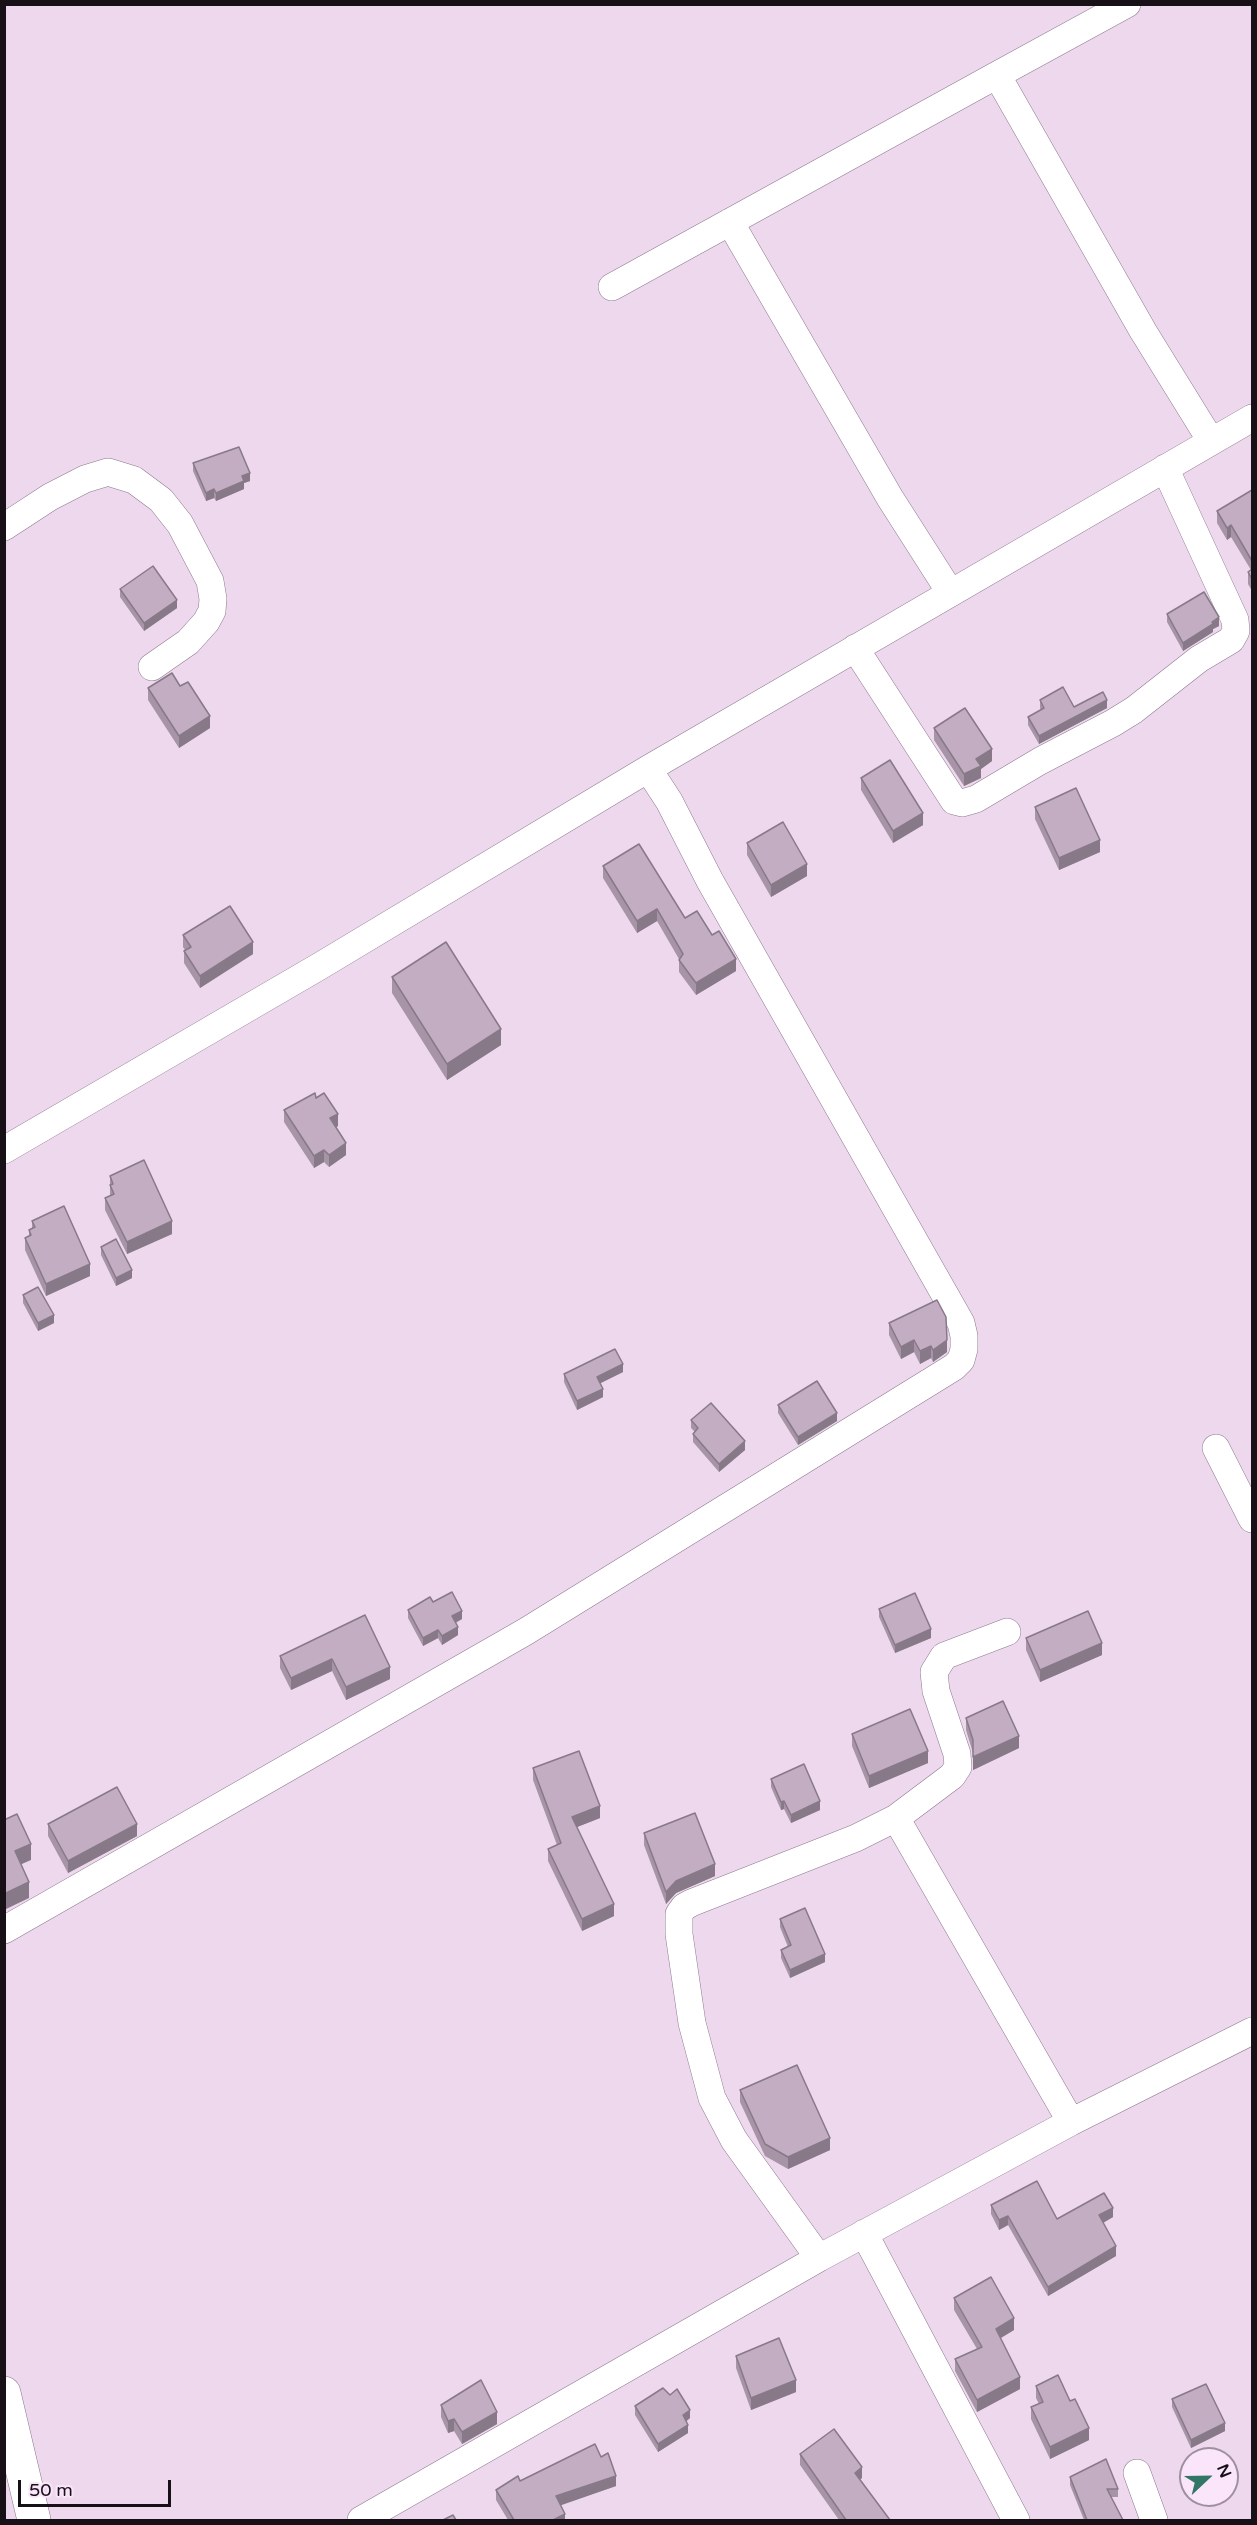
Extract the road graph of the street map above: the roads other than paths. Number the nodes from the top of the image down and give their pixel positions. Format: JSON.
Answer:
{"nodes":[{"id":1,"x":1126,"y":4,"type":"edge"},
{"id":2,"x":997,"y":75,"type":"junction"},
{"id":3,"x":730,"y":222,"type":"junction"},
{"id":4,"x":612,"y":287,"type":"dead end"},
{"id":5,"x":1252,"y":418,"type":"edge"},
{"id":6,"x":1211,"y":441,"type":"junction"},
{"id":7,"x":1165,"y":468,"type":"junction"},
{"id":8,"x":4,"y":528,"type":"edge"},
{"id":9,"x":950,"y":592,"type":"junction"},
{"id":10,"x":855,"y":648,"type":"junction"},
{"id":11,"x":152,"y":667,"type":"dead end"},
{"id":12,"x":648,"y":769,"type":"junction"},
{"id":13,"x":4,"y":1150,"type":"edge"},
{"id":14,"x":1216,"y":1448,"type":"dead end"},
{"id":15,"x":1252,"y":1519,"type":"edge"},
{"id":16,"x":1007,"y":1632,"type":"dead end"},
{"id":17,"x":896,"y":1818,"type":"junction"},
{"id":18,"x":4,"y":1930,"type":"edge"},
{"id":19,"x":1252,"y":2031,"type":"edge"},
{"id":20,"x":1071,"y":2122,"type":"junction"},
{"id":21,"x":864,"y":2233,"type":"junction"},
{"id":22,"x":819,"y":2258,"type":"junction"},
{"id":23,"x":4,"y":2393,"type":"edge"},
{"id":24,"x":1137,"y":2473,"type":"dead end"},
{"id":25,"x":34,"y":2520,"type":"edge"},
{"id":26,"x":361,"y":2520,"type":"edge"},
{"id":27,"x":1016,"y":2520,"type":"edge"},
{"id":28,"x":1154,"y":2520,"type":"edge"}],
"edges":[{"from":1,"to":2,"type":"street"},
{"from":2,"to":3,"type":"street"},
{"from":2,"to":6,"type":"street"},
{"from":3,"to":4,"type":"street"},
{"from":3,"to":9,"type":"street"},
{"from":5,"to":6,"type":"street"},
{"from":6,"to":7,"type":"street"},
{"from":7,"to":9,"type":"street"},
{"from":7,"to":10,"type":"street"},
{"from":8,"to":11,"type":"street"},
{"from":9,"to":10,"type":"street"},
{"from":10,"to":12,"type":"street"},
{"from":12,"to":13,"type":"street"},
{"from":12,"to":18,"type":"street"},
{"from":14,"to":15,"type":"street"},
{"from":16,"to":17,"type":"street"},
{"from":17,"to":20,"type":"street"},
{"from":17,"to":22,"type":"street"},
{"from":19,"to":20,"type":"street"},
{"from":20,"to":21,"type":"street"},
{"from":21,"to":22,"type":"street"},
{"from":21,"to":27,"type":"street"},
{"from":22,"to":26,"type":"street"},
{"from":23,"to":25,"type":"main road"},
{"from":24,"to":28,"type":"street"}]}
